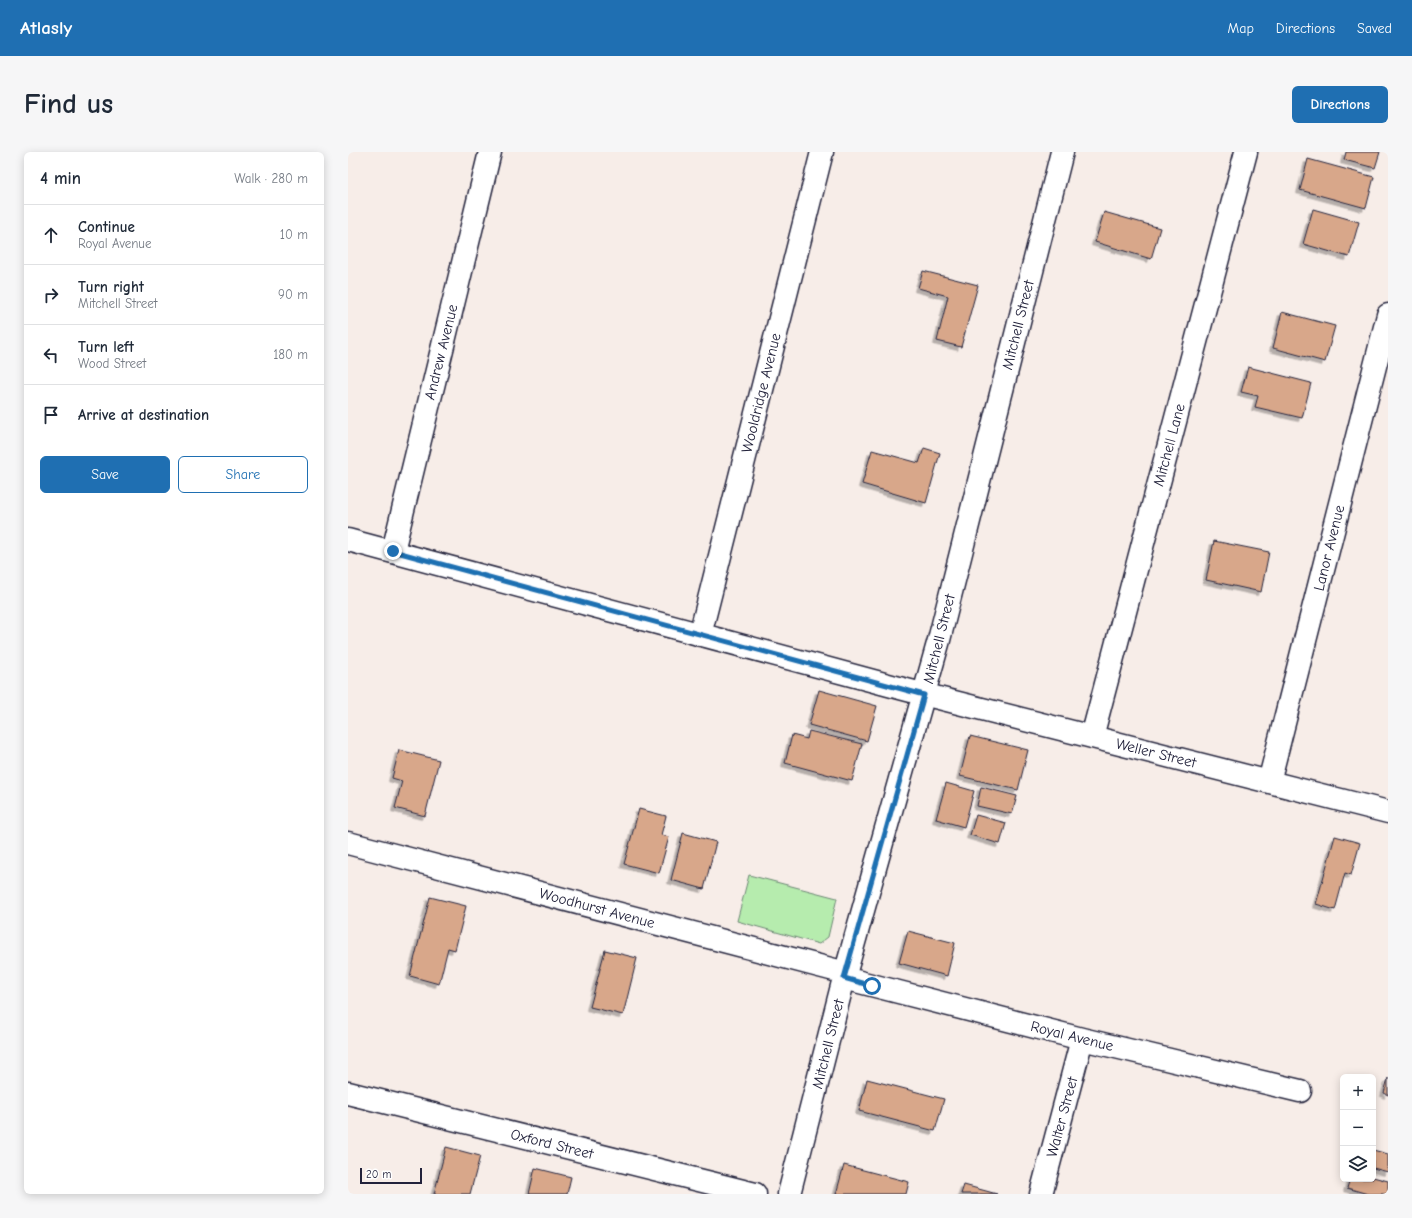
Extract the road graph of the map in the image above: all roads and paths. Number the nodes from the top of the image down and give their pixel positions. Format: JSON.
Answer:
{"nodes":[{"id":1,"x":490,"y":152,"type":"edge"},
{"id":2,"x":822,"y":152,"type":"edge"},
{"id":3,"x":1062,"y":152,"type":"edge"},
{"id":4,"x":1246,"y":152,"type":"edge"},
{"id":5,"x":1388,"y":314,"type":"edge"},
{"id":6,"x":348,"y":540,"type":"edge"},
{"id":7,"x":393,"y":551,"type":"junction"},
{"id":8,"x":700,"y":634,"type":"junction"},
{"id":9,"x":924,"y":695,"type":"junction"},
{"id":10,"x":1092,"y":737,"type":"junction"},
{"id":11,"x":1269,"y":782,"type":"junction"},
{"id":12,"x":1388,"y":812,"type":"edge"},
{"id":13,"x":348,"y":844,"type":"edge"},
{"id":14,"x":845,"y":976,"type":"junction"},
{"id":15,"x":1082,"y":1039,"type":"junction"},
{"id":16,"x":1300,"y":1091,"type":"dead end"},
{"id":17,"x":348,"y":1093,"type":"edge"},
{"id":18,"x":755,"y":1194,"type":"edge"},
{"id":19,"x":789,"y":1194,"type":"edge"},
{"id":20,"x":1041,"y":1194,"type":"edge"}],
"edges":[{"from":1,"to":7,"type":"street","name":"Andrew Avenue"},
{"from":2,"to":8,"type":"street","name":"Wooldridge Avenue"},
{"from":3,"to":9,"type":"street","name":"Mitchell Street"},
{"from":4,"to":10,"type":"street","name":"Mitchell Lane"},
{"from":5,"to":11,"type":"street","name":"Lanor Avenue"},
{"from":6,"to":7,"type":"street","name":"Weller Street"},
{"from":7,"to":8,"type":"street","name":"Weller Street"},
{"from":8,"to":9,"type":"street","name":"Weller Street"},
{"from":9,"to":10,"type":"street","name":"Weller Street"},
{"from":9,"to":14,"type":"street","name":"Mitchell Street"},
{"from":10,"to":11,"type":"street","name":"Weller Street"},
{"from":11,"to":12,"type":"street","name":"Weller Street"},
{"from":13,"to":14,"type":"street","name":"Woodhurst Avenue"},
{"from":14,"to":15,"type":"street","name":"Royal Avenue"},
{"from":14,"to":19,"type":"street","name":"Mitchell Street"},
{"from":15,"to":16,"type":"street","name":"Royal Avenue"},
{"from":15,"to":20,"type":"street","name":"Walter Street"},
{"from":17,"to":18,"type":"street","name":"Oxford Street"}]}
